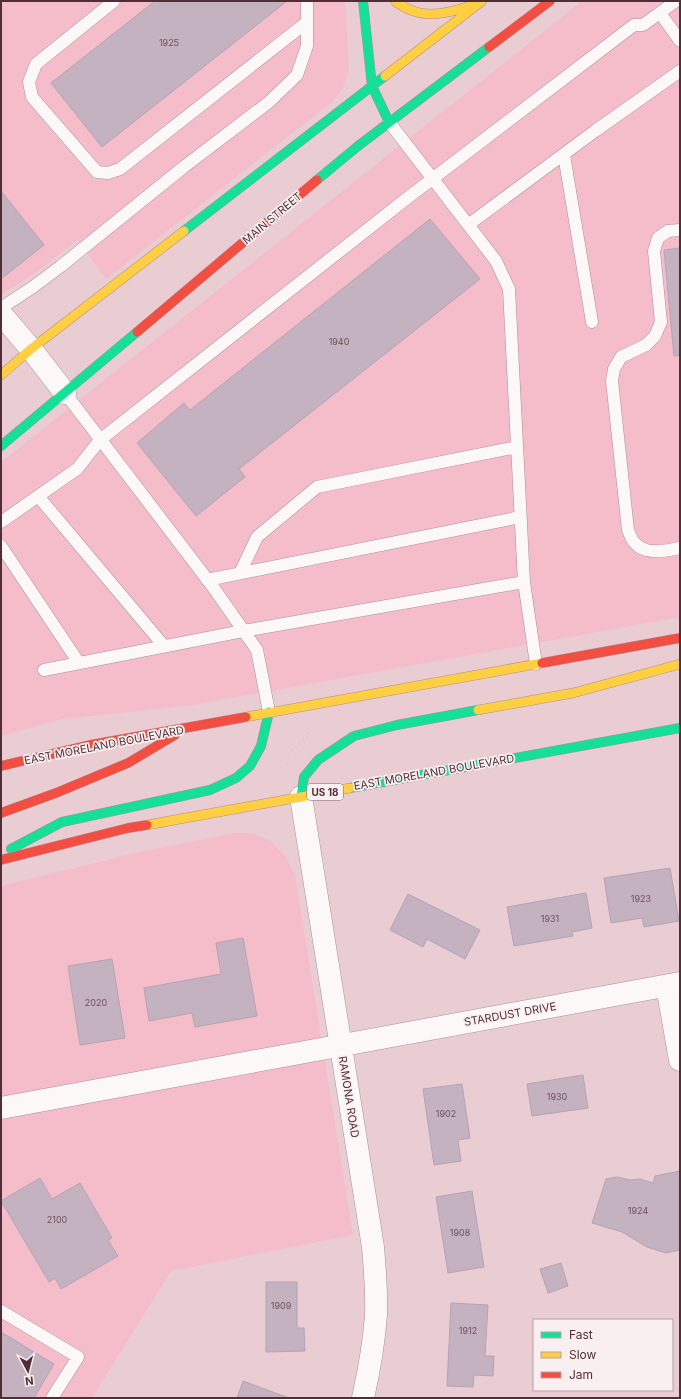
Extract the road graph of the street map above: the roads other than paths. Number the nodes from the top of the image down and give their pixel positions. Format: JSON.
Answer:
{"nodes":[{"id":1,"x":114,"y":1,"type":"edge"},
{"id":2,"x":307,"y":1,"type":"edge"},
{"id":3,"x":363,"y":1,"type":"edge"},
{"id":4,"x":395,"y":1,"type":"edge"},
{"id":5,"x":550,"y":1,"type":"edge"},
{"id":6,"x":676,"y":1,"type":"edge"},
{"id":7,"x":480,"y":2,"type":"edge"},
{"id":8,"x":660,"y":13,"type":"junction"},
{"id":9,"x":307,"y":22,"type":"junction"},
{"id":10,"x":680,"y":41,"type":"edge"},
{"id":11,"x":680,"y":71,"type":"edge"},
{"id":12,"x":372,"y":86,"type":"junction"},
{"id":13,"x":389,"y":122,"type":"junction"},
{"id":14,"x":564,"y":155,"type":"junction"},
{"id":15,"x":433,"y":179,"type":"junction"},
{"id":16,"x":468,"y":225,"type":"junction"},
{"id":17,"x":680,"y":230,"type":"edge"},
{"id":18,"x":1,"y":308,"type":"edge"},
{"id":19,"x":1,"y":314,"type":"edge"},
{"id":20,"x":592,"y":322,"type":"dead end"},
{"id":21,"x":31,"y":349,"type":"junction"},
{"id":22,"x":1,"y":375,"type":"edge"},
{"id":23,"x":65,"y":393,"type":"junction"},
{"id":24,"x":100,"y":440,"type":"junction"},
{"id":25,"x":1,"y":446,"type":"edge"},
{"id":26,"x":517,"y":448,"type":"junction"},
{"id":27,"x":38,"y":496,"type":"junction"},
{"id":28,"x":520,"y":517,"type":"junction"},
{"id":29,"x":1,"y":522,"type":"edge"},
{"id":30,"x":1,"y":546,"type":"edge"},
{"id":31,"x":680,"y":548,"type":"edge"},
{"id":32,"x":240,"y":573,"type":"junction"},
{"id":33,"x":207,"y":580,"type":"junction"},
{"id":34,"x":524,"y":582,"type":"junction"},
{"id":35,"x":243,"y":631,"type":"junction"},
{"id":36,"x":680,"y":638,"type":"edge"},
{"id":37,"x":164,"y":646,"type":"junction"},
{"id":38,"x":79,"y":663,"type":"junction"},
{"id":39,"x":536,"y":664,"type":"junction"},
{"id":40,"x":680,"y":664,"type":"edge"},
{"id":41,"x":44,"y":670,"type":"dead end"},
{"id":42,"x":269,"y":712,"type":"junction"},
{"id":43,"x":187,"y":728,"type":"junction"},
{"id":44,"x":680,"y":728,"type":"edge"},
{"id":45,"x":1,"y":766,"type":"edge"},
{"id":46,"x":301,"y":797,"type":"junction"},
{"id":47,"x":1,"y":813,"type":"edge"},
{"id":48,"x":1,"y":854,"type":"edge"},
{"id":49,"x":1,"y":860,"type":"edge"},
{"id":50,"x":673,"y":984,"type":"edge"},
{"id":51,"x":340,"y":1045,"type":"junction"},
{"id":52,"x":680,"y":1060,"type":"edge"},
{"id":53,"x":1,"y":1108,"type":"edge"},
{"id":54,"x":1,"y":1311,"type":"edge"},
{"id":55,"x":52,"y":1398,"type":"edge"},
{"id":56,"x":362,"y":1398,"type":"edge"}],
"edges":[{"from":1,"to":9,"type":"lane"},
{"from":2,"to":9,"type":"lane"},
{"from":3,"to":12,"type":"main road"},
{"from":4,"to":7,"type":"main road"},
{"from":5,"to":13,"type":"main road","name":"MAIN STREET"},
{"from":6,"to":8,"type":"lane"},
{"from":7,"to":12,"type":"main road"},
{"from":8,"to":10,"type":"lane"},
{"from":8,"to":15,"type":"lane"},
{"from":9,"to":18,"type":"lane"},
{"from":11,"to":14,"type":"lane"},
{"from":12,"to":13,"type":"main road"},
{"from":12,"to":21,"type":"main road"},
{"from":13,"to":15,"type":"lane"},
{"from":13,"to":23,"type":"main road","name":"MAIN STREET"},
{"from":14,"to":16,"type":"lane"},
{"from":14,"to":20,"type":"lane"},
{"from":15,"to":16,"type":"lane"},
{"from":15,"to":24,"type":"lane"},
{"from":16,"to":26,"type":"lane"},
{"from":17,"to":31,"type":"lane"},
{"from":19,"to":21,"type":"street"},
{"from":21,"to":22,"type":"main road"},
{"from":21,"to":23,"type":"street"},
{"from":23,"to":24,"type":"lane"},
{"from":23,"to":25,"type":"main road","name":"MAIN STREET"},
{"from":24,"to":27,"type":"lane"},
{"from":24,"to":33,"type":"lane"},
{"from":26,"to":28,"type":"lane"},
{"from":26,"to":32,"type":"lane"},
{"from":27,"to":29,"type":"lane"},
{"from":27,"to":37,"type":"lane"},
{"from":28,"to":32,"type":"lane"},
{"from":28,"to":34,"type":"lane"},
{"from":30,"to":38,"type":"lane"},
{"from":32,"to":33,"type":"lane"},
{"from":33,"to":35,"type":"lane"},
{"from":34,"to":35,"type":"lane"},
{"from":34,"to":39,"type":"lane"},
{"from":35,"to":37,"type":"lane"},
{"from":35,"to":42,"type":"lane"},
{"from":36,"to":39,"type":"main road","name":"EAST MORELAND BOULEVARD"},
{"from":37,"to":38,"type":"lane"},
{"from":38,"to":41,"type":"lane"},
{"from":39,"to":42,"type":"main road","name":"EAST MORELAND BOULEVARD"},
{"from":40,"to":46,"type":"main road"},
{"from":42,"to":43,"type":"main road","name":"EAST MORELAND BOULEVARD"},
{"from":42,"to":48,"type":"main road"},
{"from":43,"to":45,"type":"main road","name":"EAST MORELAND BOULEVARD"},
{"from":43,"to":47,"type":"main road"},
{"from":44,"to":46,"type":"main road","name":"EAST MORELAND BOULEVARD","number":"US 18"},
{"from":46,"to":49,"type":"main road","name":"EAST MORELAND BOULEVARD","number":"US 18"},
{"from":46,"to":51,"type":"street","name":"RAMONA ROAD"},
{"from":50,"to":51,"type":"street","name":"STARDUST DRIVE"},
{"from":50,"to":52,"type":"street"},
{"from":51,"to":53,"type":"street","name":"STARDUST DRIVE"},
{"from":51,"to":56,"type":"street","name":"RAMONA ROAD"},
{"from":54,"to":55,"type":"lane"}]}
